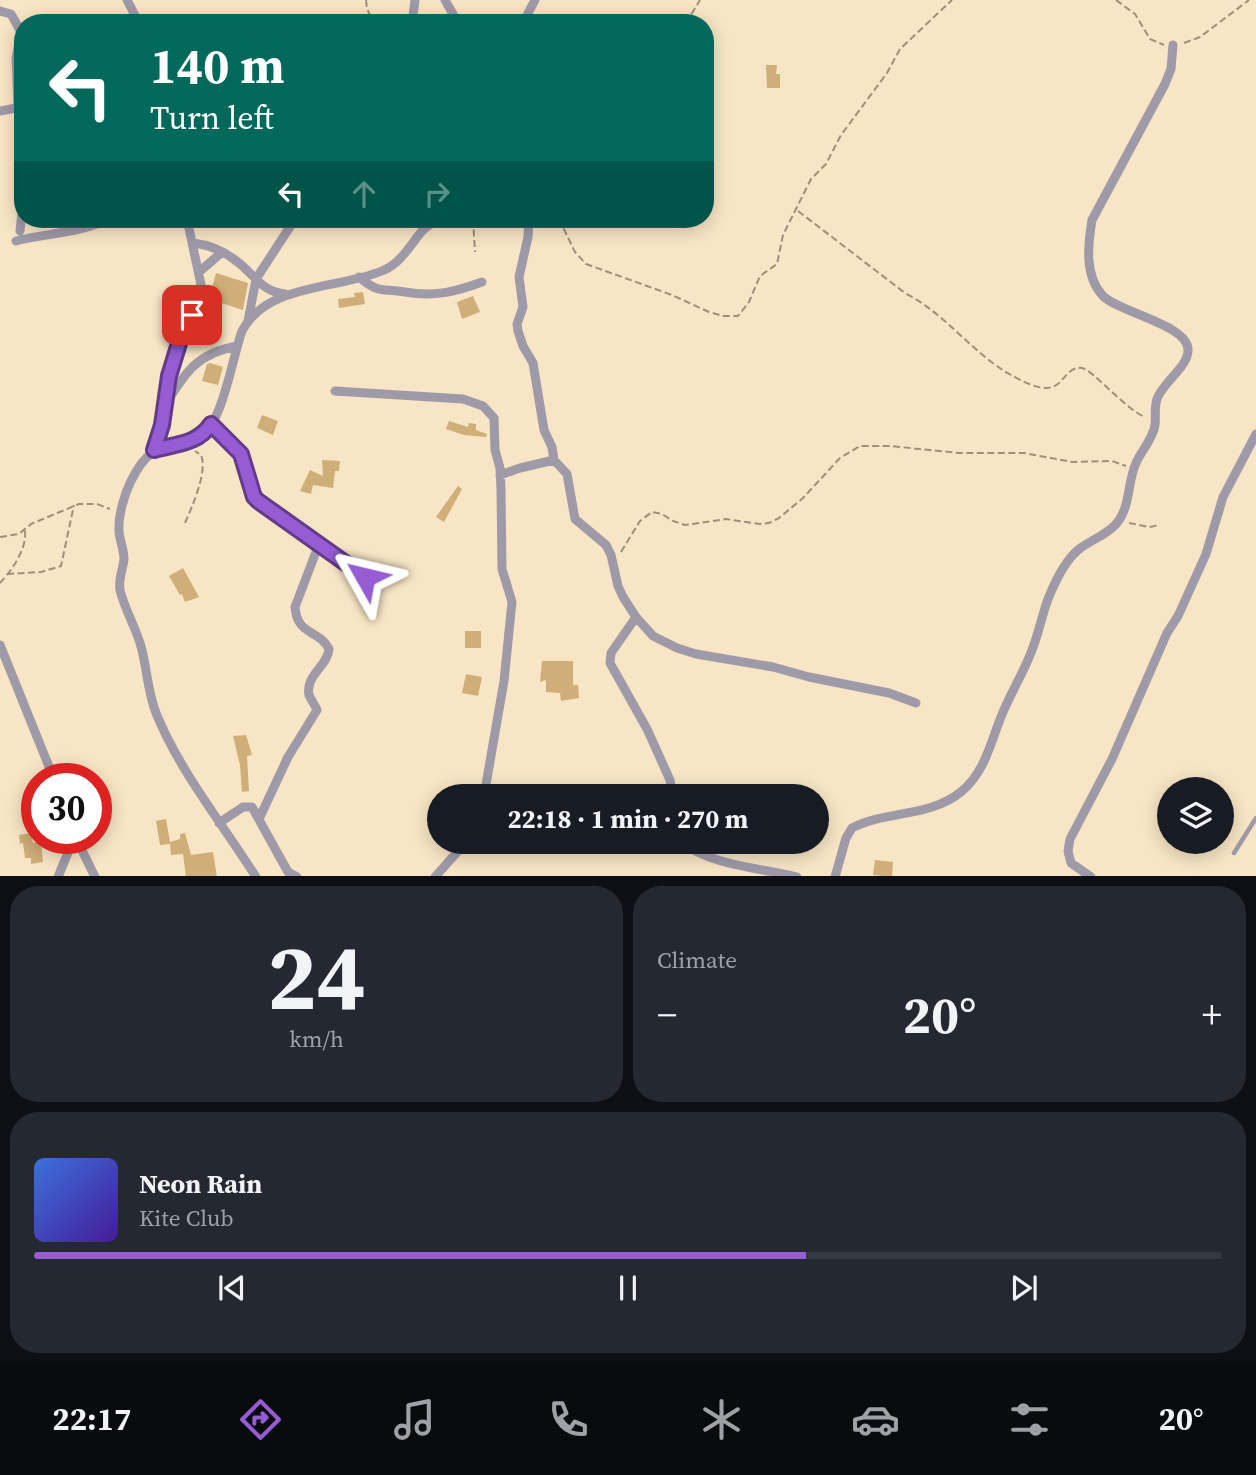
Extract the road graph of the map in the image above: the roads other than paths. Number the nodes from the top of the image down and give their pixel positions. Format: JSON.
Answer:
{"nodes":[{"id":1,"x":0,"y":11,"type":"edge"},
{"id":2,"x":14,"y":19,"type":"edge"},
{"id":3,"x":1173,"y":45,"type":"road end"},
{"id":4,"x":20,"y":228,"type":"edge"},
{"id":5,"x":81,"y":228,"type":"edge"},
{"id":6,"x":189,"y":228,"type":"edge"},
{"id":7,"x":289,"y":228,"type":"edge"},
{"id":8,"x":428,"y":228,"type":"edge"},
{"id":9,"x":528,"y":228,"type":"edge"},
{"id":10,"x":20,"y":232,"type":"dead end"},
{"id":11,"x":16,"y":241,"type":"dead end"},
{"id":12,"x":193,"y":243,"type":"junction"},
{"id":13,"x":222,"y":252,"type":"junction"},
{"id":14,"x":199,"y":272,"type":"junction"},
{"id":15,"x":359,"y":276,"type":"junction"},
{"id":16,"x":256,"y":279,"type":"junction"},
{"id":17,"x":482,"y":282,"type":"dead end"},
{"id":18,"x":290,"y":295,"type":"junction"},
{"id":19,"x":247,"y":321,"type":"junction"},
{"id":20,"x":237,"y":346,"type":"junction"},
{"id":21,"x":335,"y":391,"type":"dead end"},
{"id":22,"x":163,"y":408,"type":"junction"},
{"id":23,"x":211,"y":424,"type":"junction"},
{"id":24,"x":1256,"y":433,"type":"edge"},
{"id":25,"x":154,"y":450,"type":"junction"},
{"id":26,"x":554,"y":460,"type":"junction"},
{"id":27,"x":500,"y":475,"type":"junction"},
{"id":28,"x":319,"y":544,"type":"junction"},
{"id":29,"x":365,"y":577,"type":"dead end"},
{"id":30,"x":636,"y":617,"type":"junction"},
{"id":31,"x":0,"y":645,"type":"edge"},
{"id":32,"x":916,"y":703,"type":"dead end"},
{"id":33,"x":48,"y":763,"type":"edge"},
{"id":34,"x":486,"y":784,"type":"edge"},
{"id":35,"x":671,"y":784,"type":"edge"},
{"id":36,"x":1256,"y":818,"type":"edge"},
{"id":37,"x":259,"y":819,"type":"junction"},
{"id":38,"x":219,"y":823,"type":"junction"},
{"id":39,"x":1234,"y":853,"type":"dead end"},
{"id":40,"x":68,"y":854,"type":"edge"},
{"id":41,"x":83,"y":854,"type":"edge"},
{"id":42,"x":455,"y":854,"type":"edge"},
{"id":43,"x":706,"y":854,"type":"edge"},
{"id":44,"x":289,"y":875,"type":"edge"},
{"id":45,"x":58,"y":876,"type":"edge"},
{"id":46,"x":94,"y":876,"type":"edge"},
{"id":47,"x":255,"y":876,"type":"edge"},
{"id":48,"x":436,"y":876,"type":"edge"},
{"id":49,"x":792,"y":876,"type":"edge"},
{"id":50,"x":835,"y":876,"type":"edge"},
{"id":51,"x":1090,"y":876,"type":"edge"}],
"edges":[{"from":1,"to":2,"type":"street"},
{"from":3,"to":50,"type":"street"},
{"from":4,"to":10,"type":"street"},
{"from":5,"to":11,"type":"street"},
{"from":6,"to":12,"type":"street"},
{"from":7,"to":16,"type":"street"},
{"from":8,"to":15,"type":"street"},
{"from":9,"to":26,"type":"street"},
{"from":12,"to":13,"type":"street"},
{"from":12,"to":14,"type":"street"},
{"from":13,"to":14,"type":"street"},
{"from":13,"to":16,"type":"street"},
{"from":14,"to":22,"type":"street"},
{"from":15,"to":17,"type":"street"},
{"from":15,"to":18,"type":"street"},
{"from":16,"to":18,"type":"street"},
{"from":16,"to":19,"type":"street"},
{"from":18,"to":19,"type":"street"},
{"from":19,"to":20,"type":"street"},
{"from":20,"to":22,"type":"street"},
{"from":20,"to":23,"type":"street"},
{"from":21,"to":27,"type":"street"},
{"from":22,"to":25,"type":"street"},
{"from":23,"to":25,"type":"street"},
{"from":23,"to":28,"type":"street"},
{"from":24,"to":51,"type":"street"},
{"from":25,"to":38,"type":"street"},
{"from":26,"to":27,"type":"street"},
{"from":26,"to":30,"type":"street"},
{"from":27,"to":34,"type":"street"},
{"from":28,"to":29,"type":"street"},
{"from":28,"to":37,"type":"street"},
{"from":30,"to":32,"type":"street"},
{"from":30,"to":35,"type":"street"},
{"from":31,"to":33,"type":"street"},
{"from":36,"to":39,"type":"lane"},
{"from":37,"to":38,"type":"street"},
{"from":37,"to":44,"type":"street"},
{"from":38,"to":47,"type":"street"},
{"from":40,"to":45,"type":"street"},
{"from":41,"to":46,"type":"street"},
{"from":42,"to":48,"type":"street"},
{"from":43,"to":49,"type":"street"}]}
